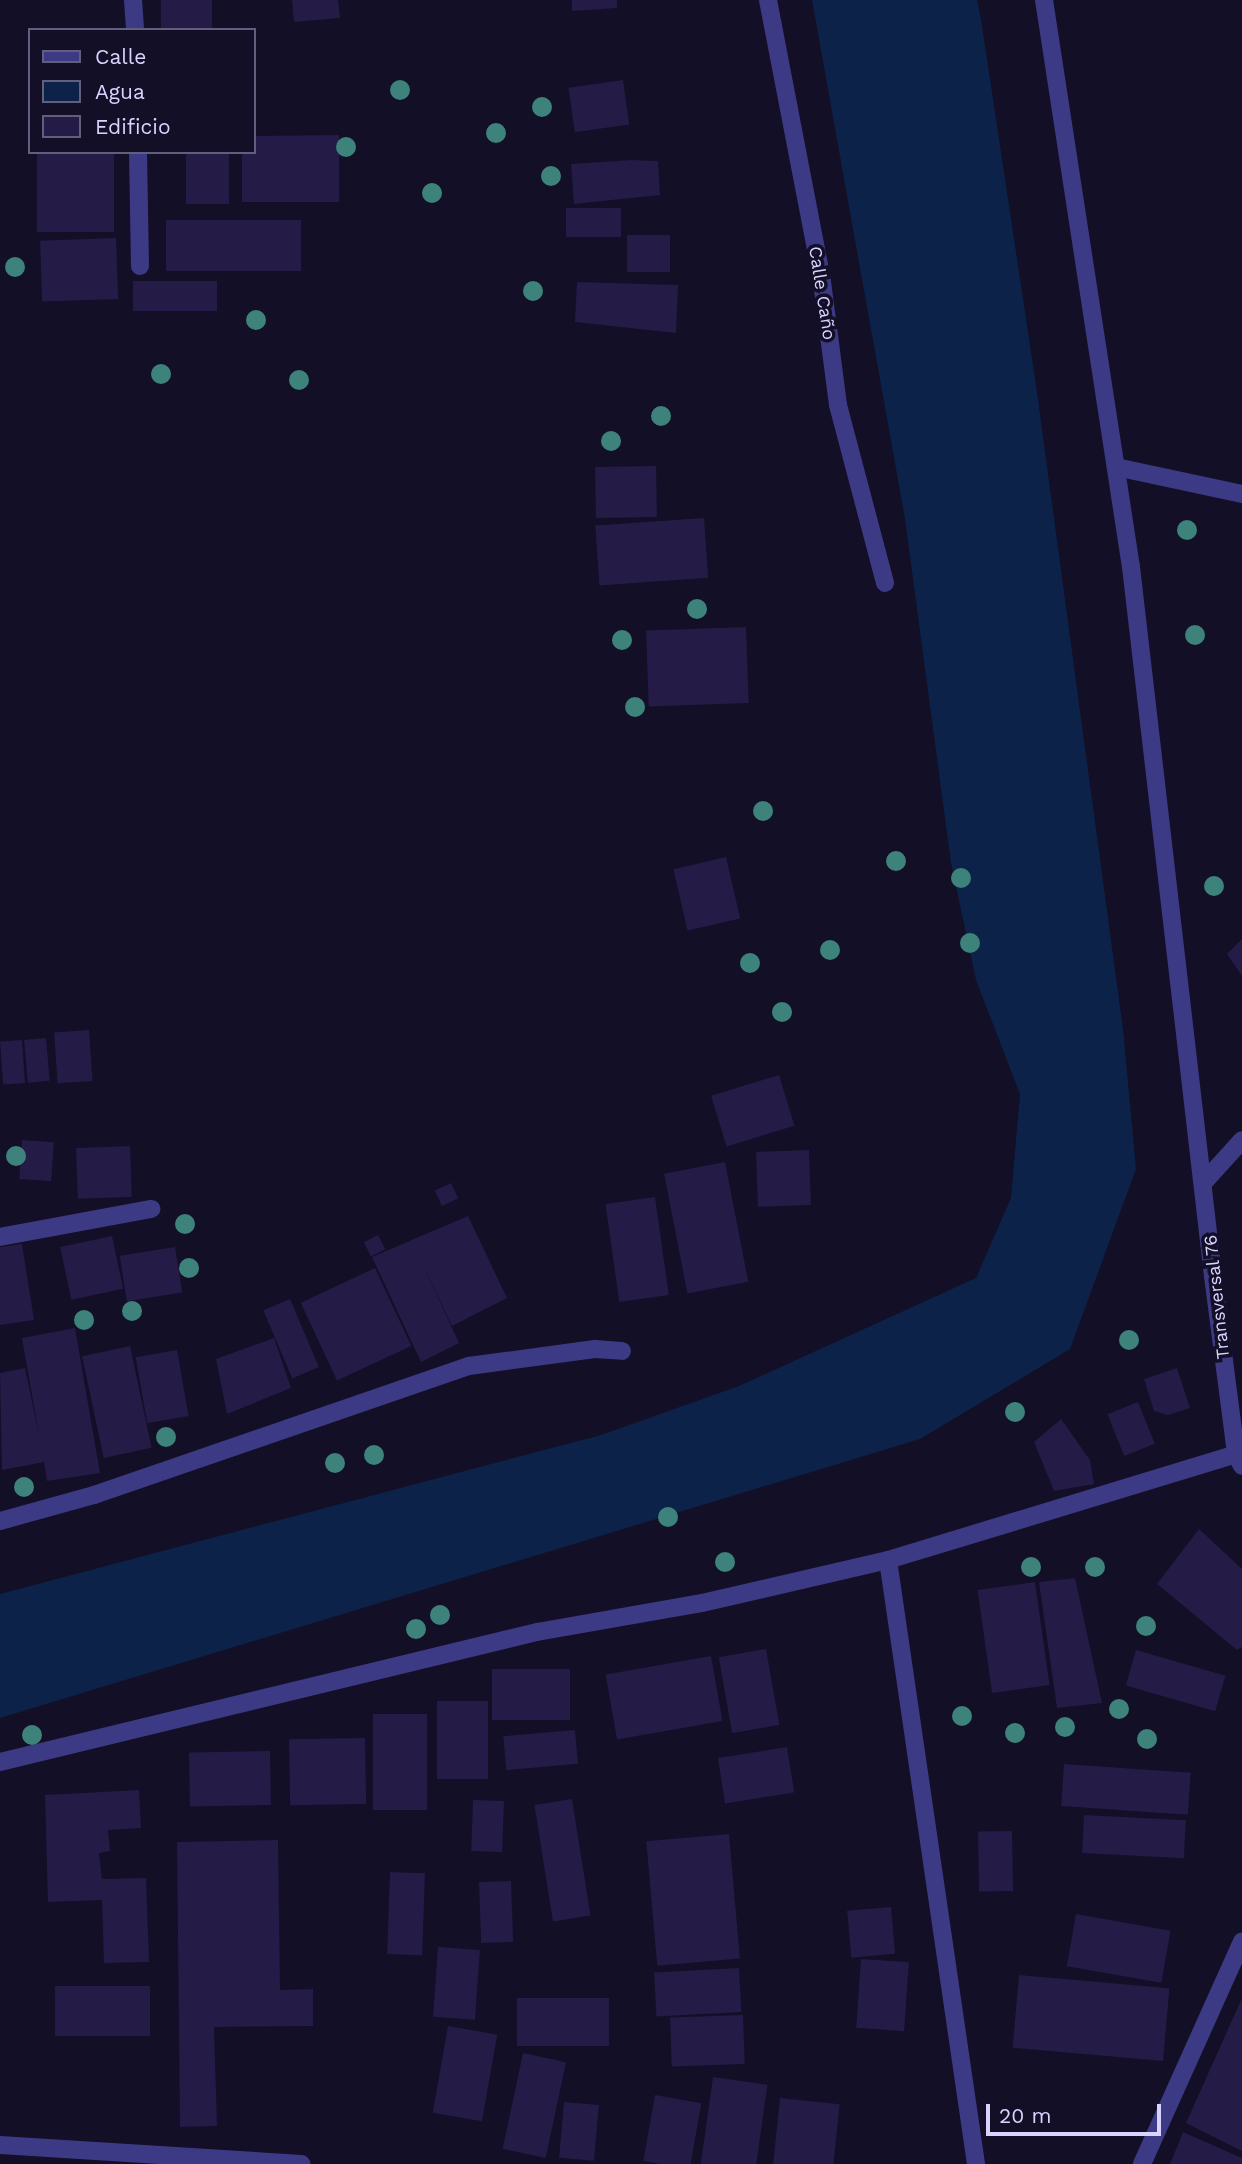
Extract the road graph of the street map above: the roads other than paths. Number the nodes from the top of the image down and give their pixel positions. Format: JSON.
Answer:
{"nodes":[{"id":1,"x":133,"y":0,"type":"edge"},
{"id":2,"x":768,"y":0,"type":"edge"},
{"id":3,"x":1044,"y":0,"type":"edge"},
{"id":4,"x":135,"y":28,"type":"edge"},
{"id":5,"x":138,"y":154,"type":"edge"},
{"id":6,"x":140,"y":266,"type":"dead end"},
{"id":7,"x":1116,"y":467,"type":"junction"},
{"id":8,"x":1242,"y":494,"type":"edge"},
{"id":9,"x":885,"y":583,"type":"dead end"},
{"id":10,"x":1242,"y":1140,"type":"edge"},
{"id":11,"x":1205,"y":1181,"type":"junction"},
{"id":12,"x":151,"y":1209,"type":"dead end"},
{"id":13,"x":0,"y":1237,"type":"edge"},
{"id":14,"x":622,"y":1351,"type":"dead end"},
{"id":15,"x":1239,"y":1460,"type":"edge"},
{"id":16,"x":0,"y":1521,"type":"edge"},
{"id":17,"x":888,"y":1560,"type":"junction"},
{"id":18,"x":0,"y":1762,"type":"edge"},
{"id":19,"x":1242,"y":1941,"type":"edge"},
{"id":20,"x":0,"y":2145,"type":"edge"},
{"id":21,"x":301,"y":2164,"type":"edge"},
{"id":22,"x":976,"y":2164,"type":"edge"},
{"id":23,"x":1142,"y":2164,"type":"edge"}],
"edges":[{"from":1,"to":4,"type":"street"},
{"from":2,"to":9,"type":"street","name":"Calle Caño"},
{"from":3,"to":7,"type":"street","name":"Transversal 76"},
{"from":5,"to":6,"type":"street"},
{"from":7,"to":8,"type":"street"},
{"from":7,"to":11,"type":"street","name":"Transversal 76"},
{"from":10,"to":11,"type":"street"},
{"from":11,"to":15,"type":"street","name":"Transversal 76"},
{"from":12,"to":13,"type":"street"},
{"from":14,"to":16,"type":"street"},
{"from":15,"to":17,"type":"street"},
{"from":17,"to":18,"type":"street"},
{"from":17,"to":22,"type":"street"},
{"from":19,"to":23,"type":"street"},
{"from":20,"to":21,"type":"street"}]}
